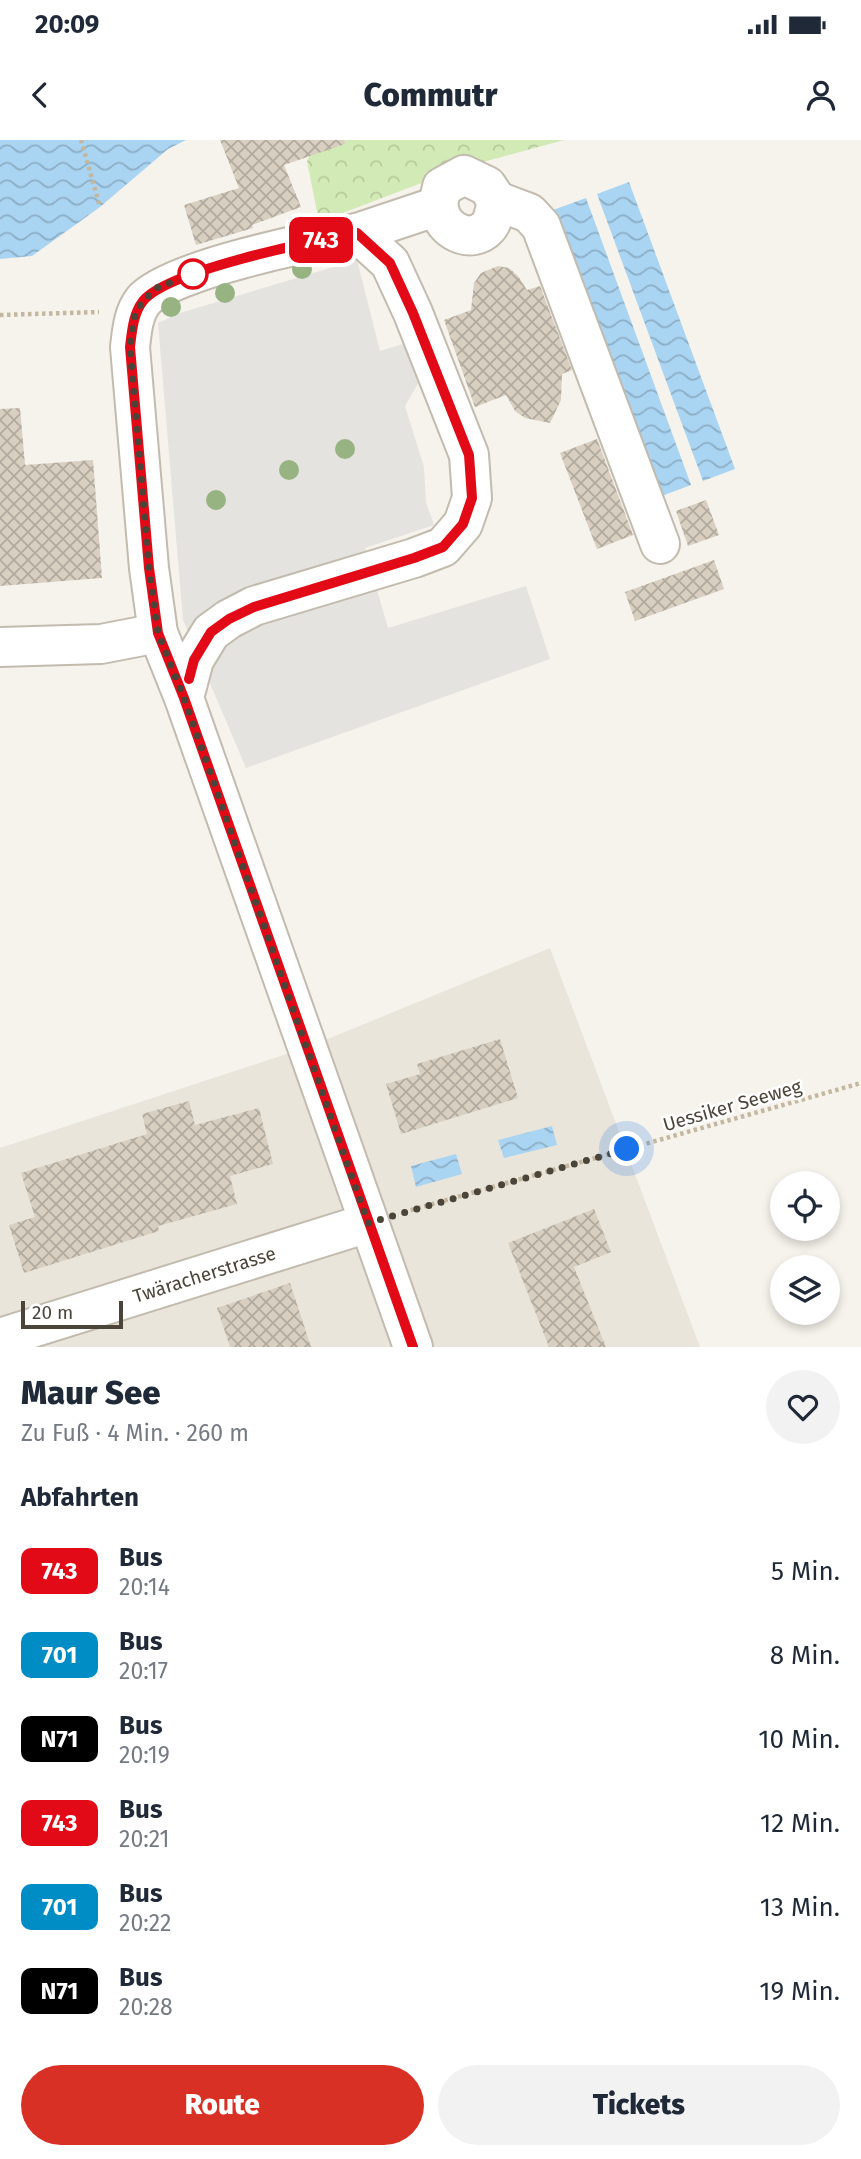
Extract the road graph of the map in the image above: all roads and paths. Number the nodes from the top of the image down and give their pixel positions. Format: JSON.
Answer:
{"nodes":[{"id":1,"x":81,"y":140,"type":"edge"},
{"id":2,"x":100,"y":207,"type":"dead end"},
{"id":3,"x":357,"y":233,"type":"junction"},
{"id":4,"x":0,"y":315,"type":"edge"},
{"id":5,"x":134,"y":318,"type":"junction"},
{"id":6,"x":660,"y":544,"type":"dead end"},
{"id":7,"x":158,"y":633,"type":"junction"},
{"id":8,"x":0,"y":647,"type":"edge"},
{"id":9,"x":184,"y":698,"type":"junction"},
{"id":10,"x":861,"y":1083,"type":"edge"},
{"id":11,"x":368,"y":1223,"type":"junction"},
{"id":12,"x":0,"y":1338,"type":"edge"},
{"id":13,"x":413,"y":1347,"type":"edge"}],
"edges":[{"from":1,"to":2,"type":"path"},
{"from":3,"to":5,"type":"street"},
{"from":3,"to":6,"type":"street"},
{"from":3,"to":9,"type":"street"},
{"from":4,"to":5,"type":"path"},
{"from":5,"to":7,"type":"street"},
{"from":7,"to":8,"type":"street"},
{"from":7,"to":9,"type":"street"},
{"from":9,"to":11,"type":"street"},
{"from":10,"to":11,"type":"path","name":"Uessiker Seeweg"},
{"from":11,"to":12,"type":"street","name":"Twäracherstrasse"},
{"from":11,"to":13,"type":"street"}]}
